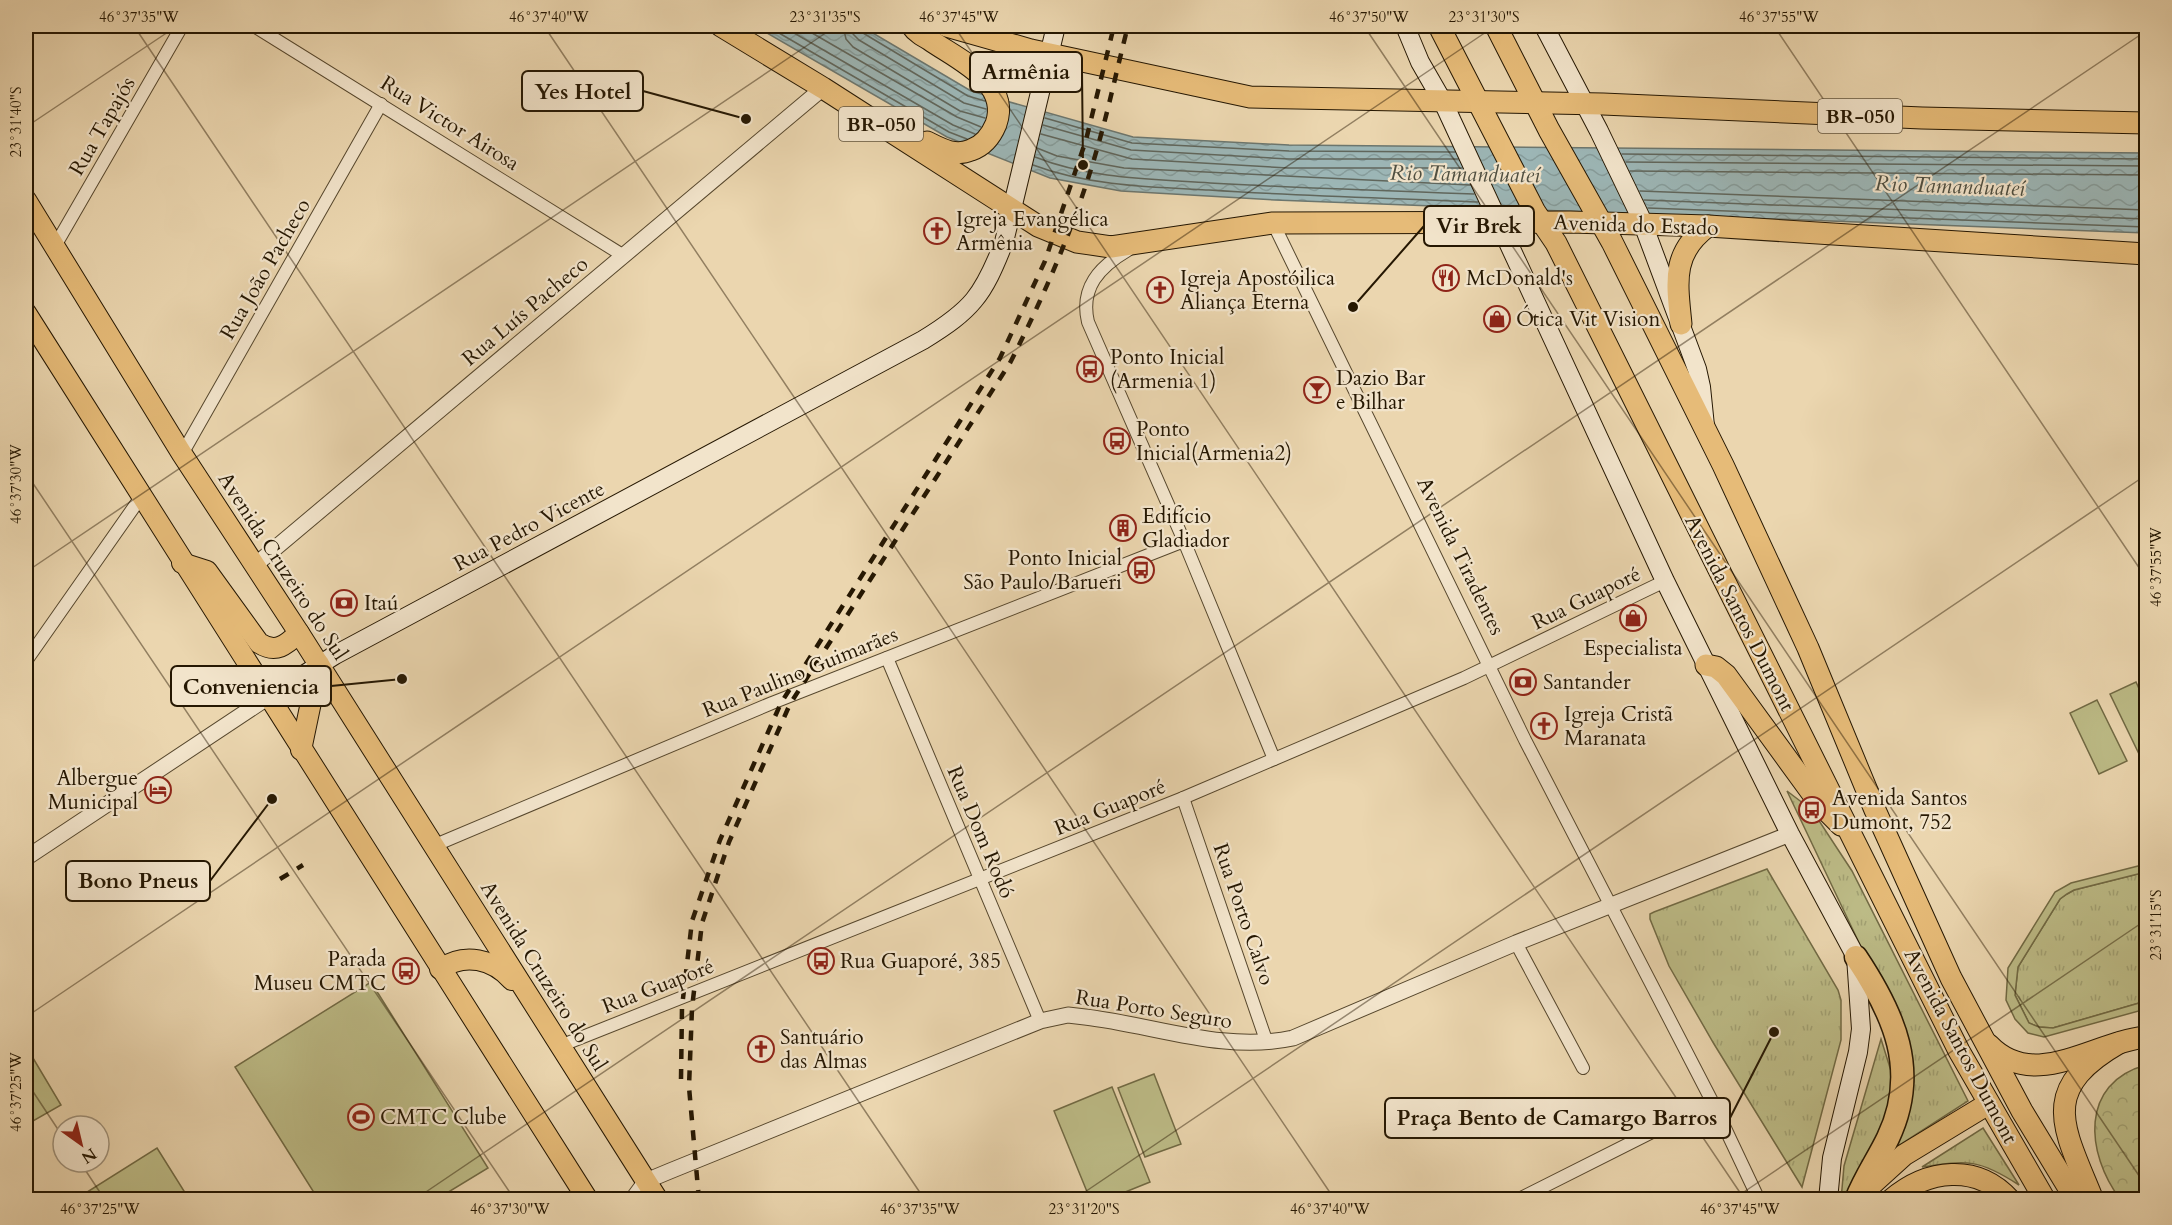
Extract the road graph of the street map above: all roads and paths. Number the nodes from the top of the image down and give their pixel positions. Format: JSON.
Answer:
{"nodes":[{"id":1,"x":182,"y":26,"type":"edge"},
{"id":2,"x":254,"y":26,"type":"edge"},
{"id":3,"x":721,"y":26,"type":"edge"},
{"id":4,"x":912,"y":26,"type":"edge"},
{"id":5,"x":946,"y":26,"type":"edge"},
{"id":6,"x":1056,"y":26,"type":"edge"},
{"id":7,"x":1405,"y":26,"type":"edge"},
{"id":8,"x":1439,"y":26,"type":"edge"},
{"id":9,"x":1496,"y":26,"type":"edge"},
{"id":10,"x":1544,"y":26,"type":"edge"},
{"id":11,"x":1050,"y":52,"type":"junction"},
{"id":12,"x":824,"y":88,"type":"junction"},
{"id":13,"x":1443,"y":102,"type":"junction"},
{"id":14,"x":1481,"y":102,"type":"junction"},
{"id":15,"x":1535,"y":103,"type":"junction"},
{"id":16,"x":381,"y":104,"type":"junction"},
{"id":17,"x":1585,"y":104,"type":"junction"},
{"id":18,"x":2146,"y":123,"type":"edge"},
{"id":19,"x":899,"y":135,"type":"junction"},
{"id":20,"x":26,"y":200,"type":"edge"},
{"id":21,"x":1012,"y":209,"type":"junction"},
{"id":22,"x":1495,"y":216,"type":"junction"},
{"id":23,"x":1538,"y":217,"type":"junction"},
{"id":24,"x":1600,"y":220,"type":"junction"},
{"id":25,"x":1642,"y":220,"type":"junction"},
{"id":26,"x":1274,"y":223,"type":"junction"},
{"id":27,"x":1708,"y":226,"type":"junction"},
{"id":28,"x":1136,"y":245,"type":"junction"},
{"id":29,"x":55,"y":246,"type":"junction"},
{"id":30,"x":2146,"y":254,"type":"edge"},
{"id":31,"x":624,"y":256,"type":"junction"},
{"id":32,"x":26,"y":313,"type":"edge"},
{"id":33,"x":1681,"y":324,"type":"junction"},
{"id":34,"x":1705,"y":428,"type":"junction"},
{"id":35,"x":182,"y":454,"type":"junction"},
{"id":36,"x":141,"y":497,"type":"junction"},
{"id":37,"x":1184,"y":541,"type":"junction"},
{"id":38,"x":182,"y":562,"type":"junction"},
{"id":39,"x":254,"y":566,"type":"junction"},
{"id":40,"x":1665,"y":581,"type":"junction"},
{"id":41,"x":299,"y":633,"type":"junction"},
{"id":42,"x":887,"y":658,"type":"junction"},
{"id":43,"x":26,"y":661,"type":"edge"},
{"id":44,"x":319,"y":664,"type":"junction"},
{"id":45,"x":1706,"y":665,"type":"junction"},
{"id":46,"x":1489,"y":666,"type":"junction"},
{"id":47,"x":267,"y":698,"type":"junction"},
{"id":48,"x":301,"y":750,"type":"junction"},
{"id":49,"x":1274,"y":759,"type":"junction"},
{"id":50,"x":1183,"y":798,"type":"junction"},
{"id":51,"x":1790,"y":834,"type":"junction"},
{"id":52,"x":1852,"y":834,"type":"junction"},
{"id":53,"x":433,"y":846,"type":"junction"},
{"id":54,"x":27,"y":853,"type":"edge"},
{"id":55,"x":981,"y":880,"type":"junction"},
{"id":56,"x":1612,"y":907,"type":"junction"},
{"id":57,"x":1516,"y":943,"type":"junction"},
{"id":58,"x":1856,"y":957,"type":"junction"},
{"id":59,"x":440,"y":969,"type":"junction"},
{"id":60,"x":524,"y":988,"type":"junction"},
{"id":61,"x":1040,"y":1021,"type":"junction"},
{"id":62,"x":1980,"y":1036,"type":"junction"},
{"id":63,"x":2146,"y":1037,"type":"edge"},
{"id":64,"x":1267,"y":1043,"type":"junction"},
{"id":65,"x":2119,"y":1043,"type":"junction"},
{"id":66,"x":560,"y":1046,"type":"junction"},
{"id":67,"x":1583,"y":1068,"type":"dead end"},
{"id":68,"x":1988,"y":1104,"type":"junction"},
{"id":69,"x":1716,"y":1109,"type":"junction"},
{"id":70,"x":646,"y":1181,"type":"junction"},
{"id":71,"x":1857,"y":1199,"type":"edge"},
{"id":72,"x":588,"y":1200,"type":"edge"},
{"id":73,"x":632,"y":1200,"type":"edge"},
{"id":74,"x":658,"y":1200,"type":"edge"},
{"id":75,"x":1517,"y":1200,"type":"edge"},
{"id":76,"x":1759,"y":1200,"type":"edge"},
{"id":77,"x":1828,"y":1200,"type":"edge"},
{"id":78,"x":1891,"y":1200,"type":"edge"},
{"id":79,"x":2010,"y":1200,"type":"edge"},
{"id":80,"x":2045,"y":1200,"type":"edge"},
{"id":81,"x":2076,"y":1200,"type":"edge"},
{"id":82,"x":2093,"y":1200,"type":"edge"}],
"edges":[{"from":1,"to":29,"type":"street","name":"Rua Tapajós"},
{"from":2,"to":16,"type":"street","name":"Rua Victor Airosa"},
{"from":3,"to":12,"type":"highway","name":"Avenida do Estado","number":"BR-050"},
{"from":4,"to":19,"type":"highway"},
{"from":5,"to":11,"type":"highway","number":"BR-050"},
{"from":6,"to":11,"type":"main road"},
{"from":7,"to":13,"type":"main road"},
{"from":8,"to":14,"type":"highway","name":"Avenida Santos Dumont"},
{"from":9,"to":15,"type":"highway","name":"Avenida Santos Dumont"},
{"from":10,"to":17,"type":"main road","name":"Avenida Santos Dumont"},
{"from":11,"to":13,"type":"highway","number":"BR-050"},
{"from":11,"to":21,"type":"main road"},
{"from":12,"to":19,"type":"highway","name":"Avenida do Estado","number":"BR-050"},
{"from":12,"to":31,"type":"street","name":"Rua Luís Pacheco"},
{"from":13,"to":14,"type":"highway","number":"BR-050"},
{"from":13,"to":22,"type":"main road"},
{"from":14,"to":15,"type":"highway","number":"BR-050"},
{"from":14,"to":23,"type":"highway","name":"Avenida Santos Dumont"},
{"from":15,"to":17,"type":"highway","number":"BR-050"},
{"from":15,"to":24,"type":"highway","name":"Avenida Santos Dumont"},
{"from":16,"to":31,"type":"street","name":"Rua Victor Airosa"},
{"from":16,"to":35,"type":"street","name":"Rua João Pacheco"},
{"from":17,"to":18,"type":"highway","number":"BR-050"},
{"from":17,"to":25,"type":"main road","name":"Avenida Santos Dumont"},
{"from":19,"to":21,"type":"highway","name":"Avenida do Estado","number":"BR-050"},
{"from":20,"to":29,"type":"main road","name":"Avenida Cruzeiro do Sul"},
{"from":21,"to":28,"type":"highway","name":"Avenida do Estado","number":"BR-050"},
{"from":21,"to":44,"type":"main road","name":"Rua Pedro Vicente"},
{"from":22,"to":23,"type":"highway","name":"Avenida do Estado","number":"BR-050"},
{"from":22,"to":26,"type":"highway","name":"Avenida do Estado","number":"BR-050"},
{"from":22,"to":40,"type":"main road"},
{"from":23,"to":24,"type":"highway","name":"Avenida do Estado","number":"BR-050"},
{"from":23,"to":52,"type":"highway","name":"Avenida Santos Dumont"},
{"from":24,"to":25,"type":"highway","name":"Avenida do Estado","number":"BR-050"},
{"from":24,"to":34,"type":"highway","name":"Avenida Santos Dumont"},
{"from":25,"to":27,"type":"highway","name":"Avenida do Estado","number":"BR-050"},
{"from":25,"to":33,"type":"main road","name":"Avenida Santos Dumont"},
{"from":26,"to":28,"type":"highway","name":"Avenida do Estado","number":"BR-050"},
{"from":26,"to":46,"type":"street","name":"Avenida Tiradentes"},
{"from":27,"to":30,"type":"highway","name":"Avenida do Estado","number":"BR-050"},
{"from":27,"to":33,"type":"highway"},
{"from":28,"to":37,"type":"street"},
{"from":29,"to":35,"type":"main road","name":"Avenida Cruzeiro do Sul"},
{"from":31,"to":39,"type":"street","name":"Rua Luís Pacheco"},
{"from":32,"to":36,"type":"main road"},
{"from":33,"to":34,"type":"main road","name":"Avenida Santos Dumont"},
{"from":34,"to":62,"type":"highway","name":"Avenida Santos Dumont"},
{"from":35,"to":39,"type":"main road","name":"Avenida Cruzeiro do Sul"},
{"from":36,"to":38,"type":"main road"},
{"from":36,"to":43,"type":"street"},
{"from":37,"to":42,"type":"street","name":"Rua Paulino Guimarães"},
{"from":37,"to":49,"type":"street"},
{"from":38,"to":41,"type":"main road"},
{"from":38,"to":47,"type":"main road"},
{"from":39,"to":41,"type":"main road","name":"Avenida Cruzeiro do Sul"},
{"from":40,"to":45,"type":"main road"},
{"from":40,"to":46,"type":"street","name":"Rua Guaporé"},
{"from":41,"to":44,"type":"main road","name":"Avenida Cruzeiro do Sul"},
{"from":42,"to":53,"type":"street","name":"Rua Paulino Guimarães"},
{"from":42,"to":55,"type":"street","name":"Rua Dom Rodó"},
{"from":44,"to":47,"type":"main road","name":"Rua Pedro Vicente"},
{"from":44,"to":48,"type":"main road"},
{"from":44,"to":53,"type":"main road","name":"Avenida Cruzeiro do Sul"},
{"from":45,"to":51,"type":"main road"},
{"from":45,"to":52,"type":"highway"},
{"from":46,"to":49,"type":"street","name":"Rua Guaporé"},
{"from":46,"to":56,"type":"street","name":"Avenida Tiradentes"},
{"from":47,"to":48,"type":"main road"},
{"from":47,"to":54,"type":"street","name":"Rua Pedro Vicente"},
{"from":48,"to":59,"type":"main road"},
{"from":49,"to":50,"type":"street","name":"Rua Guaporé"},
{"from":50,"to":55,"type":"street","name":"Rua Guaporé"},
{"from":50,"to":64,"type":"street","name":"Rua Porto Calvo"},
{"from":51,"to":56,"type":"street","name":"Rua Porto Seguro"},
{"from":51,"to":58,"type":"main road"},
{"from":52,"to":68,"type":"highway","name":"Avenida Santos Dumont"},
{"from":53,"to":60,"type":"main road","name":"Avenida Cruzeiro do Sul"},
{"from":55,"to":61,"type":"street","name":"Rua Dom Rodó"},
{"from":55,"to":66,"type":"street","name":"Rua Guaporé"},
{"from":56,"to":57,"type":"street","name":"Rua Porto Seguro"},
{"from":56,"to":69,"type":"street","name":"Avenida Tiradentes"},
{"from":57,"to":64,"type":"street","name":"Rua Porto Seguro"},
{"from":57,"to":67,"type":"street"},
{"from":58,"to":71,"type":"highway"},
{"from":58,"to":77,"type":"main road"},
{"from":59,"to":60,"type":"main road"},
{"from":59,"to":72,"type":"main road"},
{"from":60,"to":66,"type":"main road","name":"Avenida Cruzeiro do Sul"},
{"from":61,"to":64,"type":"street","name":"Rua Porto Seguro"},
{"from":61,"to":70,"type":"street","name":"Rua Porto Seguro"},
{"from":62,"to":65,"type":"highway"},
{"from":62,"to":81,"type":"highway","name":"Avenida Santos Dumont"},
{"from":63,"to":65,"type":"highway"},
{"from":65,"to":82,"type":"highway"},
{"from":66,"to":70,"type":"main road","name":"Avenida Cruzeiro do Sul"},
{"from":68,"to":71,"type":"highway"},
{"from":68,"to":80,"type":"highway","name":"Avenida Santos Dumont"},
{"from":69,"to":75,"type":"street"},
{"from":69,"to":76,"type":"street","name":"Avenida Tiradentes"},
{"from":70,"to":73,"type":"street"},
{"from":70,"to":74,"type":"main road","name":"Avenida Cruzeiro do Sul"},
{"from":78,"to":79,"type":"highway"}]}
